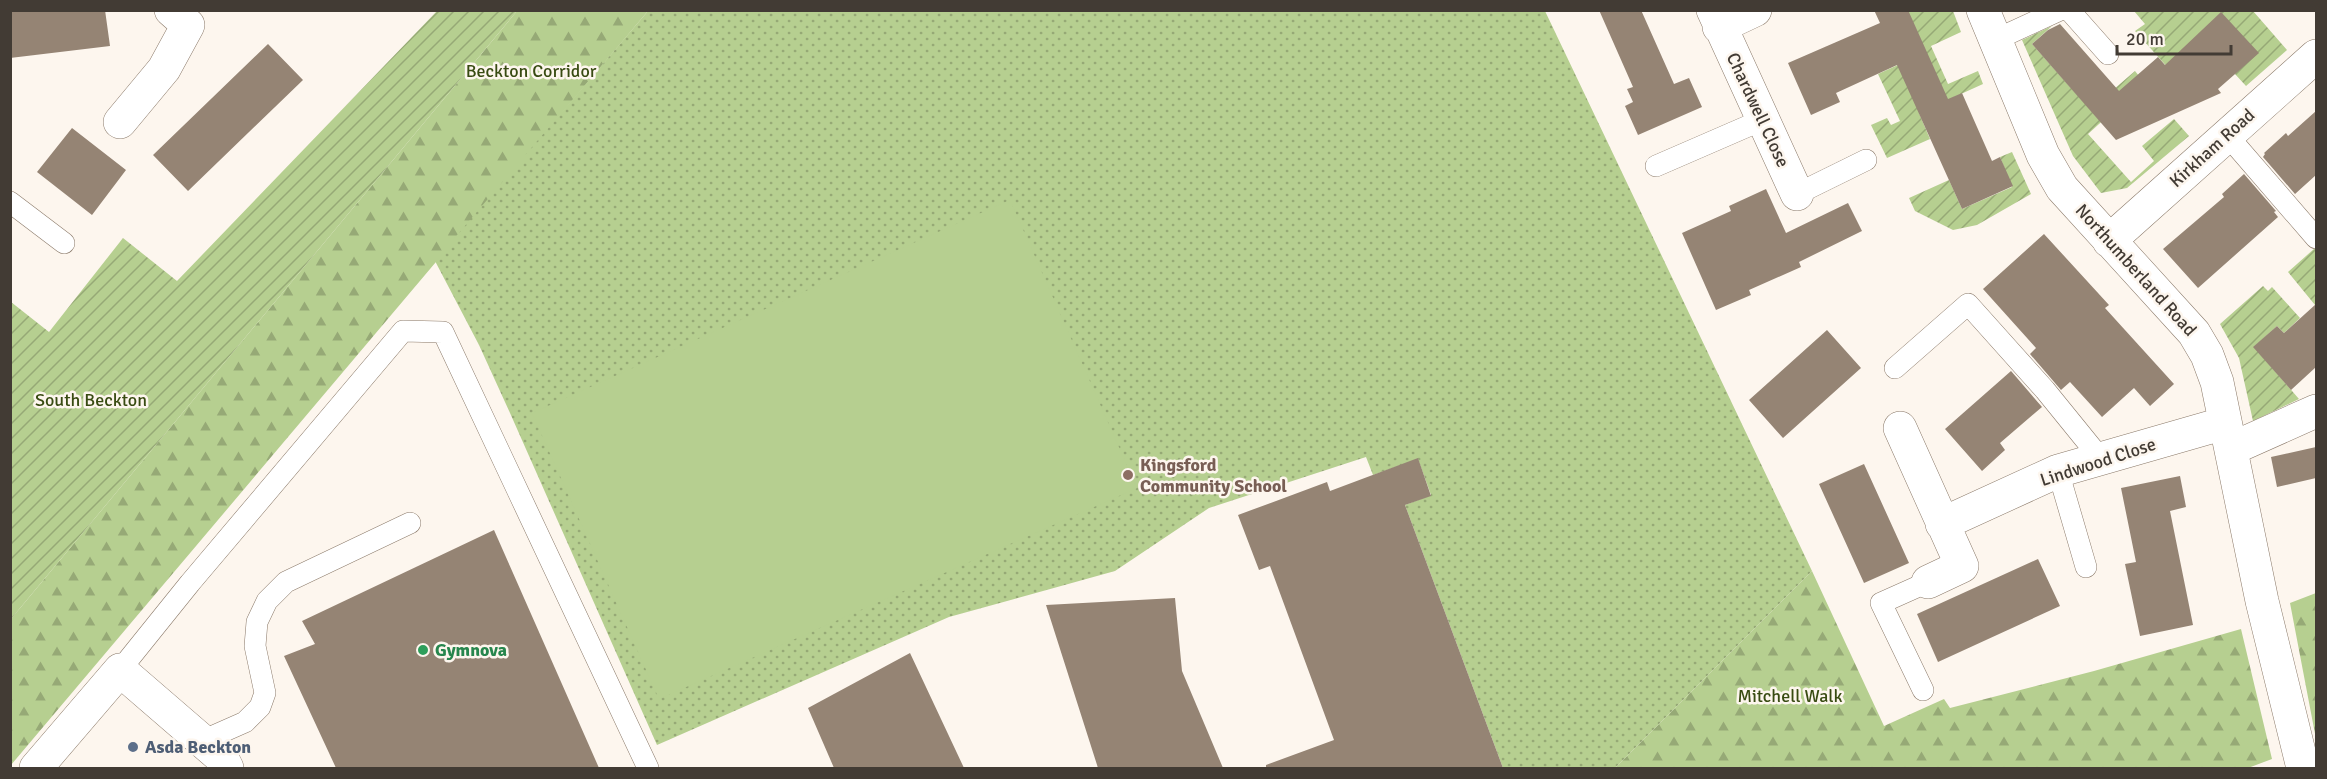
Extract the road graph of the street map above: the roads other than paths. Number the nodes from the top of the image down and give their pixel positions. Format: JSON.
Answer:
{"nodes":[{"id":1,"x":171,"y":10,"type":"edge"},
{"id":2,"x":1755,"y":10,"type":"edge"},
{"id":3,"x":2060,"y":10,"type":"edge"},
{"id":4,"x":2069,"y":10,"type":"edge"},
{"id":5,"x":1716,"y":19,"type":"edge"},
{"id":6,"x":1989,"y":25,"type":"edge"},
{"id":7,"x":2108,"y":54,"type":"dead end"},
{"id":8,"x":2316,"y":56,"type":"edge"},
{"id":9,"x":1762,"y":120,"type":"junction"},
{"id":10,"x":120,"y":122,"type":"dead end"},
{"id":11,"x":2227,"y":135,"type":"junction"},
{"id":12,"x":1866,"y":160,"type":"dead end"},
{"id":13,"x":1656,"y":166,"type":"dead end"},
{"id":14,"x":1797,"y":194,"type":"joint"},
{"id":15,"x":10,"y":202,"type":"edge"},
{"id":16,"x":2316,"y":238,"type":"edge"},
{"id":17,"x":2109,"y":241,"type":"junction"},
{"id":18,"x":64,"y":243,"type":"dead end"},
{"id":19,"x":1895,"y":368,"type":"dead end"},
{"id":20,"x":2316,"y":411,"type":"edge"},
{"id":21,"x":1900,"y":428,"type":"dead end"},
{"id":22,"x":2228,"y":436,"type":"junction"},
{"id":23,"x":2101,"y":459,"type":"junction"},
{"id":24,"x":2058,"y":471,"type":"junction"},
{"id":25,"x":410,"y":522,"type":"dead end"},
{"id":26,"x":1942,"y":524,"type":"junction"},
{"id":27,"x":2086,"y":567,"type":"dead end"},
{"id":28,"x":1928,"y":582,"type":"joint"},
{"id":29,"x":120,"y":670,"type":"junction"},
{"id":30,"x":1923,"y":690,"type":"dead end"},
{"id":31,"x":202,"y":741,"type":"junction"},
{"id":32,"x":36,"y":768,"type":"edge"},
{"id":33,"x":226,"y":768,"type":"edge"},
{"id":34,"x":648,"y":768,"type":"edge"},
{"id":35,"x":2303,"y":768,"type":"edge"}],
"edges":[{"from":1,"to":10,"type":"street"},
{"from":2,"to":5,"type":"street","name":"Chardwell Close"},
{"from":3,"to":6,"type":"lane"},
{"from":4,"to":7,"type":"lane"},
{"from":5,"to":9,"type":"street","name":"Chardwell Close"},
{"from":6,"to":17,"type":"street","name":"Northumberland Road"},
{"from":8,"to":11,"type":"street","name":"Kirkham Road"},
{"from":9,"to":13,"type":"lane"},
{"from":9,"to":14,"type":"street","name":"Chardwell Close"},
{"from":11,"to":16,"type":"lane"},
{"from":11,"to":17,"type":"street","name":"Kirkham Road"},
{"from":12,"to":14,"type":"lane"},
{"from":15,"to":18,"type":"lane"},
{"from":17,"to":22,"type":"street","name":"Northumberland Road"},
{"from":19,"to":23,"type":"lane"},
{"from":20,"to":22,"type":"street","name":"Lindwood Close"},
{"from":21,"to":26,"type":"street"},
{"from":22,"to":23,"type":"street","name":"Lindwood Close"},
{"from":22,"to":35,"type":"street","name":"Northumberland Road"},
{"from":23,"to":24,"type":"street","name":"Lindwood Close"},
{"from":24,"to":26,"type":"street","name":"Lindwood Close"},
{"from":24,"to":27,"type":"lane"},
{"from":25,"to":31,"type":"lane"},
{"from":26,"to":28,"type":"street"},
{"from":28,"to":30,"type":"lane"},
{"from":29,"to":31,"type":"street"},
{"from":29,"to":32,"type":"street"},
{"from":29,"to":34,"type":"lane"},
{"from":31,"to":33,"type":"street"}]}
